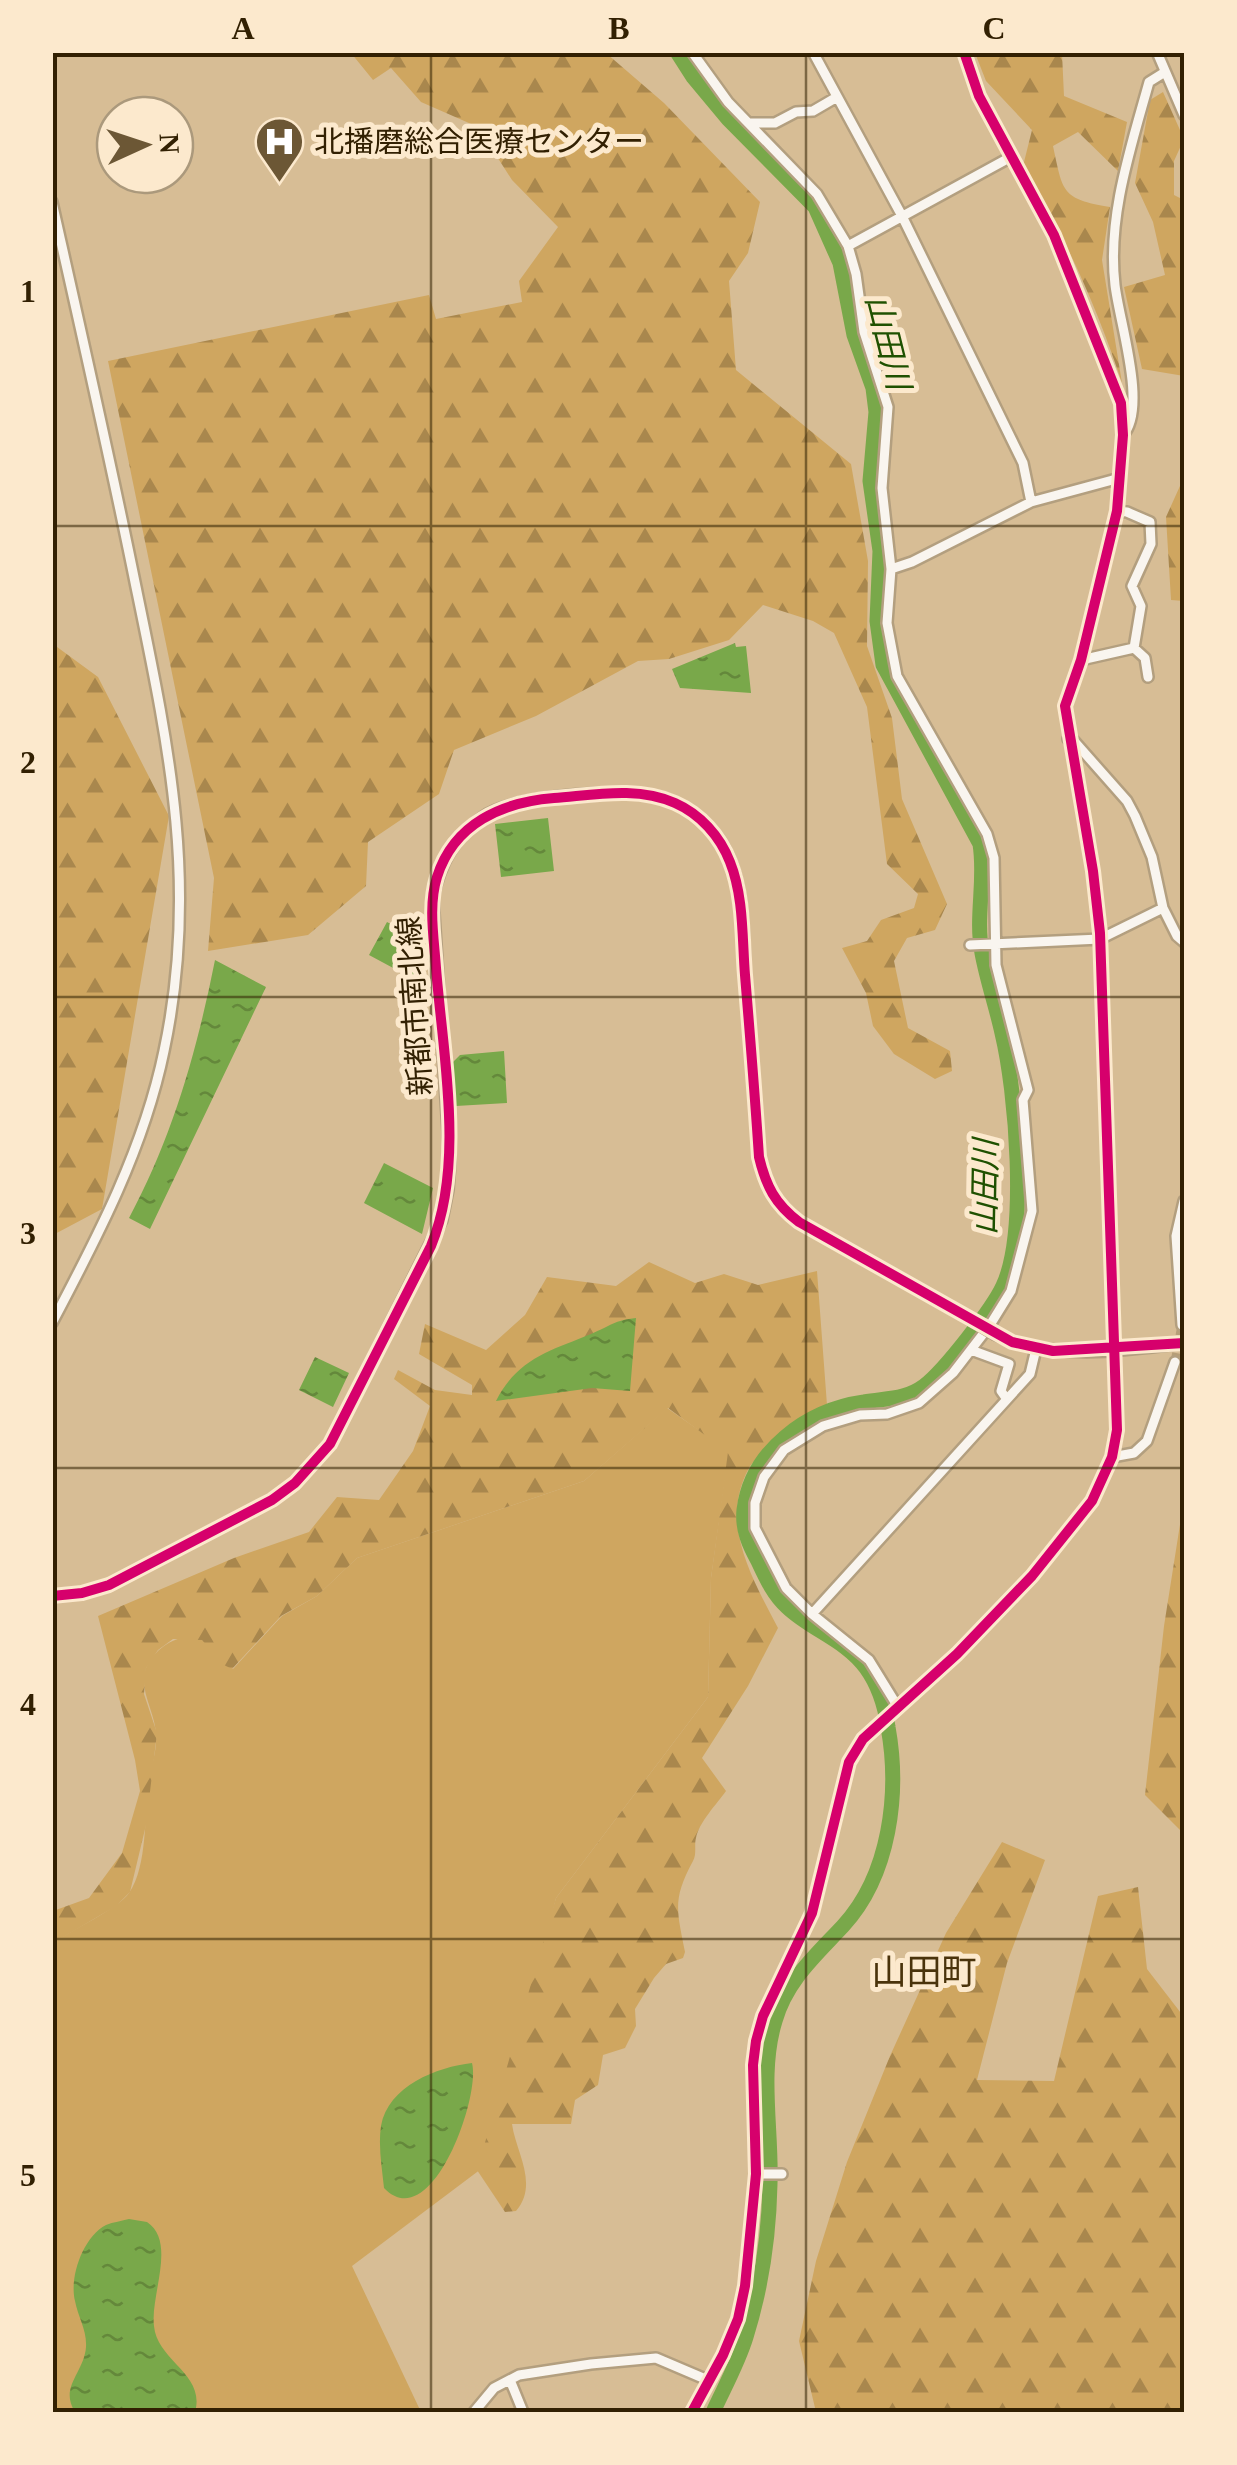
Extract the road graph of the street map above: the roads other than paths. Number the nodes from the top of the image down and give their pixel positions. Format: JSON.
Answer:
{"nodes":[{"id":1,"x":692,"y":52,"type":"edge"},
{"id":2,"x":813,"y":52,"type":"edge"},
{"id":3,"x":964,"y":52,"type":"edge"},
{"id":4,"x":1157,"y":52,"type":"edge"},
{"id":5,"x":1166,"y":72,"type":"junction"},
{"id":6,"x":837,"y":98,"type":"junction"},
{"id":7,"x":1184,"y":116,"type":"edge"},
{"id":8,"x":749,"y":123,"type":"junction"},
{"id":9,"x":1010,"y":158,"type":"junction"},
{"id":10,"x":52,"y":202,"type":"edge"},
{"id":11,"x":902,"y":216,"type":"junction"},
{"id":12,"x":848,"y":246,"type":"junction"},
{"id":13,"x":1123,"y":434,"type":"junction"},
{"id":14,"x":1120,"y":478,"type":"junction"},
{"id":15,"x":1032,"y":502,"type":"junction"},
{"id":16,"x":1117,"y":511,"type":"junction"},
{"id":17,"x":892,"y":569,"type":"junction"},
{"id":18,"x":1134,"y":648,"type":"junction"},
{"id":19,"x":1081,"y":660,"type":"junction"},
{"id":20,"x":1148,"y":677,"type":"dead end"},
{"id":21,"x":1068,"y":739,"type":"junction"},
{"id":22,"x":1163,"y":908,"type":"junction"},
{"id":23,"x":1100,"y":939,"type":"junction"},
{"id":24,"x":994,"y":942,"type":"junction"},
{"id":25,"x":1184,"y":942,"type":"edge"},
{"id":26,"x":970,"y":945,"type":"dead end"},
{"id":27,"x":1184,"y":1201,"type":"edge"},
{"id":28,"x":52,"y":1323,"type":"edge"},
{"id":29,"x":1182,"y":1325,"type":"dead end"},
{"id":30,"x":1184,"y":1342,"type":"edge"},
{"id":31,"x":1036,"y":1348,"type":"junction"},
{"id":32,"x":1114,"y":1349,"type":"junction"},
{"id":33,"x":970,"y":1350,"type":"junction"},
{"id":34,"x":1175,"y":1362,"type":"dead end"},
{"id":35,"x":1006,"y":1398,"type":"junction"},
{"id":36,"x":1112,"y":1457,"type":"junction"},
{"id":37,"x":52,"y":1596,"type":"edge"},
{"id":38,"x":812,"y":1614,"type":"junction"},
{"id":39,"x":898,"y":1707,"type":"junction"},
{"id":40,"x":756,"y":2174,"type":"junction"},
{"id":41,"x":782,"y":2174,"type":"dead end"},
{"id":42,"x":510,"y":2380,"type":"junction"},
{"id":43,"x":710,"y":2382,"type":"junction"},
{"id":44,"x":474,"y":2412,"type":"edge"},
{"id":45,"x":522,"y":2412,"type":"edge"},
{"id":46,"x":692,"y":2412,"type":"edge"}],
"edges":[{"from":1,"to":8,"type":"street"},
{"from":2,"to":6,"type":"street"},
{"from":3,"to":9,"type":"street"},
{"from":4,"to":5,"type":"street"},
{"from":5,"to":7,"type":"street"},
{"from":5,"to":13,"type":"street"},
{"from":6,"to":8,"type":"street"},
{"from":6,"to":11,"type":"street"},
{"from":8,"to":12,"type":"street"},
{"from":9,"to":11,"type":"street"},
{"from":9,"to":13,"type":"street"},
{"from":10,"to":28,"type":"street"},
{"from":11,"to":12,"type":"street"},
{"from":11,"to":15,"type":"street"},
{"from":12,"to":17,"type":"street"},
{"from":13,"to":14,"type":"street"},
{"from":14,"to":15,"type":"street"},
{"from":14,"to":16,"type":"street"},
{"from":15,"to":17,"type":"street"},
{"from":16,"to":18,"type":"street"},
{"from":16,"to":19,"type":"street"},
{"from":17,"to":24,"type":"street"},
{"from":18,"to":19,"type":"street"},
{"from":18,"to":20,"type":"street"},
{"from":19,"to":21,"type":"street"},
{"from":21,"to":22,"type":"street"},
{"from":21,"to":23,"type":"street"},
{"from":22,"to":23,"type":"street"},
{"from":22,"to":25,"type":"street"},
{"from":23,"to":24,"type":"street"},
{"from":23,"to":32,"type":"street"},
{"from":24,"to":26,"type":"street"},
{"from":24,"to":33,"type":"street"},
{"from":27,"to":29,"type":"street"},
{"from":30,"to":32,"type":"street","name":"新都市南北線"},
{"from":31,"to":32,"type":"street","name":"新都市南北線"},
{"from":31,"to":35,"type":"street"},
{"from":31,"to":37,"type":"street","name":"新都市南北線","bridge":true},
{"from":32,"to":36,"type":"street"},
{"from":33,"to":35,"type":"street"},
{"from":33,"to":38,"type":"street"},
{"from":34,"to":36,"type":"street"},
{"from":35,"to":38,"type":"street"},
{"from":36,"to":39,"type":"street"},
{"from":38,"to":39,"type":"street"},
{"from":39,"to":40,"type":"street"},
{"from":40,"to":41,"type":"street"},
{"from":40,"to":43,"type":"street"},
{"from":42,"to":43,"type":"street"},
{"from":42,"to":44,"type":"street"},
{"from":42,"to":45,"type":"street"},
{"from":43,"to":46,"type":"street"}]}
